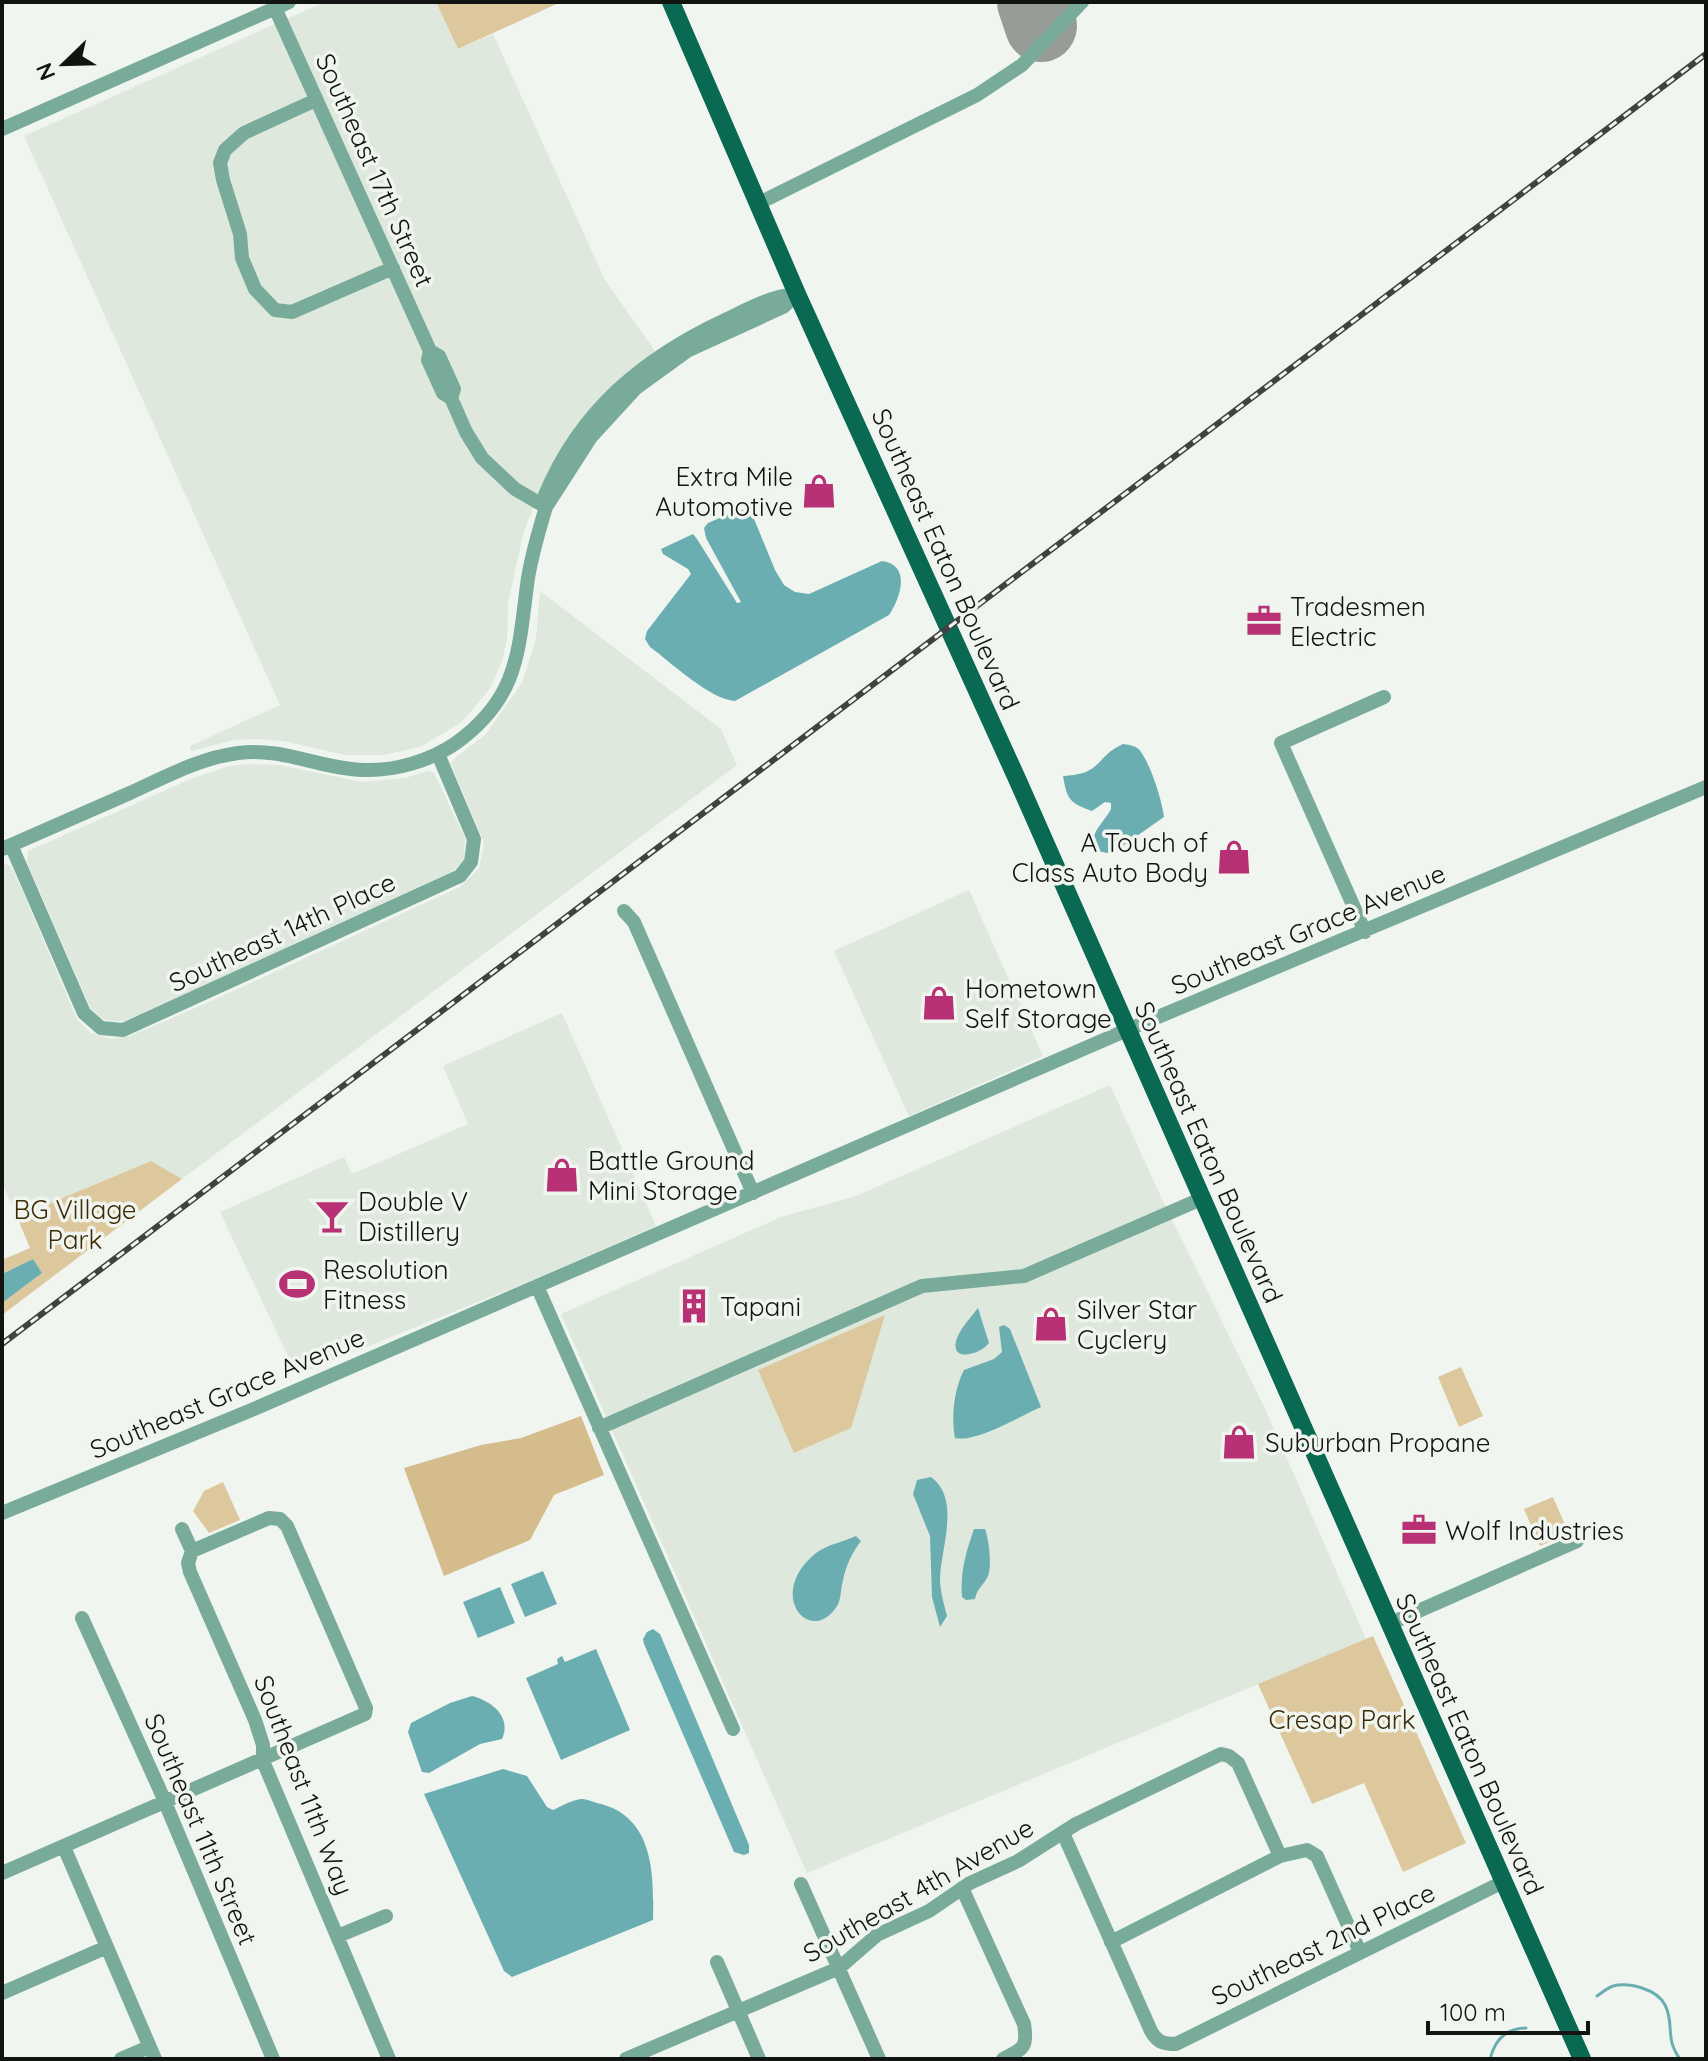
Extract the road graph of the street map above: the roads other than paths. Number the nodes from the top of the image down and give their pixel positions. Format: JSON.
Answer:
{"nodes":[{"id":1,"x":671,"y":2,"type":"edge"},
{"id":2,"x":1082,"y":2,"type":"edge"},
{"id":3,"x":282,"y":5,"type":"edge"},
{"id":4,"x":316,"y":100,"type":"junction"},
{"id":5,"x":2,"y":129,"type":"edge"},
{"id":6,"x":759,"y":203,"type":"junction"},
{"id":7,"x":393,"y":268,"type":"junction"},
{"id":8,"x":797,"y":294,"type":"junction"},
{"id":9,"x":546,"y":507,"type":"junction"},
{"id":10,"x":1384,"y":697,"type":"dead end"},
{"id":11,"x":438,"y":754,"type":"junction"},
{"id":12,"x":1706,"y":787,"type":"edge"},
{"id":13,"x":6,"y":847,"type":"edge"},
{"id":14,"x":624,"y":911,"type":"dead end"},
{"id":15,"x":1365,"y":932,"type":"junction"},
{"id":16,"x":1127,"y":1030,"type":"junction"},
{"id":17,"x":753,"y":1193,"type":"junction"},
{"id":18,"x":1201,"y":1199,"type":"junction"},
{"id":19,"x":537,"y":1286,"type":"junction"},
{"id":20,"x":599,"y":1428,"type":"junction"},
{"id":21,"x":2,"y":1513,"type":"edge"},
{"id":22,"x":182,"y":1529,"type":"dead end"},
{"id":23,"x":1577,"y":1541,"type":"dead end"},
{"id":24,"x":192,"y":1551,"type":"junction"},
{"id":25,"x":82,"y":1618,"type":"dead end"},
{"id":26,"x":1389,"y":1624,"type":"junction"},
{"id":27,"x":733,"y":1729,"type":"dead end"},
{"id":28,"x":263,"y":1761,"type":"junction"},
{"id":29,"x":164,"y":1804,"type":"junction"},
{"id":30,"x":1063,"y":1833,"type":"junction"},
{"id":31,"x":64,"y":1847,"type":"junction"},
{"id":32,"x":1280,"y":1856,"type":"junction"},
{"id":33,"x":2,"y":1873,"type":"edge"},
{"id":34,"x":1503,"y":1882,"type":"junction"},
{"id":35,"x":801,"y":1884,"type":"dead end"},
{"id":36,"x":962,"y":1888,"type":"junction"},
{"id":37,"x":386,"y":1916,"type":"dead end"},
{"id":38,"x":338,"y":1936,"type":"junction"},
{"id":39,"x":1111,"y":1942,"type":"junction"},
{"id":40,"x":107,"y":1947,"type":"junction"},
{"id":41,"x":1360,"y":1952,"type":"junction"},
{"id":42,"x":717,"y":1962,"type":"dead end"},
{"id":43,"x":839,"y":1968,"type":"junction"},
{"id":44,"x":2,"y":1993,"type":"edge"},
{"id":45,"x":739,"y":2012,"type":"junction"},
{"id":46,"x":152,"y":2053,"type":"edge"},
{"id":47,"x":636,"y":2057,"type":"edge"},
{"id":48,"x":121,"y":2059,"type":"edge"},
{"id":49,"x":273,"y":2059,"type":"edge"},
{"id":50,"x":389,"y":2059,"type":"edge"},
{"id":51,"x":759,"y":2059,"type":"edge"},
{"id":52,"x":879,"y":2059,"type":"edge"},
{"id":53,"x":1003,"y":2059,"type":"edge"},
{"id":54,"x":1582,"y":2059,"type":"edge"}],
"edges":[{"from":1,"to":6,"type":"main road","name":"Southeast Eaton Boulevard"},
{"from":2,"to":6,"type":"street"},
{"from":3,"to":4,"type":"street","name":"Southeast 17th Street"},
{"from":3,"to":5,"type":"street"},
{"from":4,"to":7,"type":"street","name":"Southeast 17th Street"},
{"from":4,"to":7,"type":"street"},
{"from":6,"to":8,"type":"main road","name":"Southeast Eaton Boulevard"},
{"from":7,"to":9,"type":"street","name":"Southeast 17th Street"},
{"from":8,"to":9,"type":"street"},
{"from":8,"to":16,"type":"main road","name":"Southeast Eaton Boulevard"},
{"from":9,"to":11,"type":"street"},
{"from":10,"to":15,"type":"street"},
{"from":11,"to":13,"type":"street"},
{"from":11,"to":13,"type":"street","name":"Southeast 14th Place"},
{"from":12,"to":15,"type":"street","name":"Southeast Grace Avenue"},
{"from":14,"to":17,"type":"street"},
{"from":15,"to":16,"type":"street","name":"Southeast Grace Avenue"},
{"from":16,"to":17,"type":"street","name":"Southeast Grace Avenue"},
{"from":16,"to":18,"type":"main road","name":"Southeast Eaton Boulevard"},
{"from":17,"to":19,"type":"street","name":"Southeast Grace Avenue"},
{"from":18,"to":20,"type":"street"},
{"from":18,"to":26,"type":"main road","name":"Southeast Eaton Boulevard"},
{"from":19,"to":20,"type":"street"},
{"from":19,"to":21,"type":"street","name":"Southeast Grace Avenue"},
{"from":20,"to":27,"type":"street"},
{"from":22,"to":24,"type":"street","name":"Southeast 11th Way"},
{"from":23,"to":26,"type":"street"},
{"from":24,"to":28,"type":"street","name":"Southeast 11th Way"},
{"from":24,"to":28,"type":"street"},
{"from":25,"to":29,"type":"street","name":"Southeast 11th Street"},
{"from":26,"to":34,"type":"main road","name":"Southeast Eaton Boulevard"},
{"from":28,"to":29,"type":"street"},
{"from":28,"to":38,"type":"street","name":"Southeast 11th Way"},
{"from":29,"to":31,"type":"street"},
{"from":29,"to":49,"type":"street","name":"Southeast 11th Street"},
{"from":30,"to":32,"type":"street","name":"Southeast 4th Avenue"},
{"from":30,"to":36,"type":"street","name":"Southeast 4th Avenue"},
{"from":30,"to":39,"type":"street"},
{"from":31,"to":33,"type":"street"},
{"from":31,"to":40,"type":"street"},
{"from":32,"to":39,"type":"street"},
{"from":32,"to":41,"type":"street"},
{"from":34,"to":41,"type":"street","name":"Southeast 2nd Place"},
{"from":34,"to":54,"type":"main road","name":"Southeast Eaton Boulevard"},
{"from":35,"to":43,"type":"street"},
{"from":36,"to":43,"type":"street","name":"Southeast 4th Avenue"},
{"from":36,"to":53,"type":"street"},
{"from":37,"to":38,"type":"street"},
{"from":38,"to":50,"type":"street","name":"Southeast 11th Way"},
{"from":39,"to":41,"type":"street","name":"Southeast 2nd Place"},
{"from":40,"to":44,"type":"street"},
{"from":40,"to":46,"type":"street"},
{"from":42,"to":45,"type":"street"},
{"from":43,"to":45,"type":"street","name":"Southeast 4th Avenue"},
{"from":43,"to":52,"type":"street"},
{"from":45,"to":47,"type":"street","name":"Southeast 4th Avenue"},
{"from":45,"to":51,"type":"street"},
{"from":46,"to":48,"type":"street"}]}
